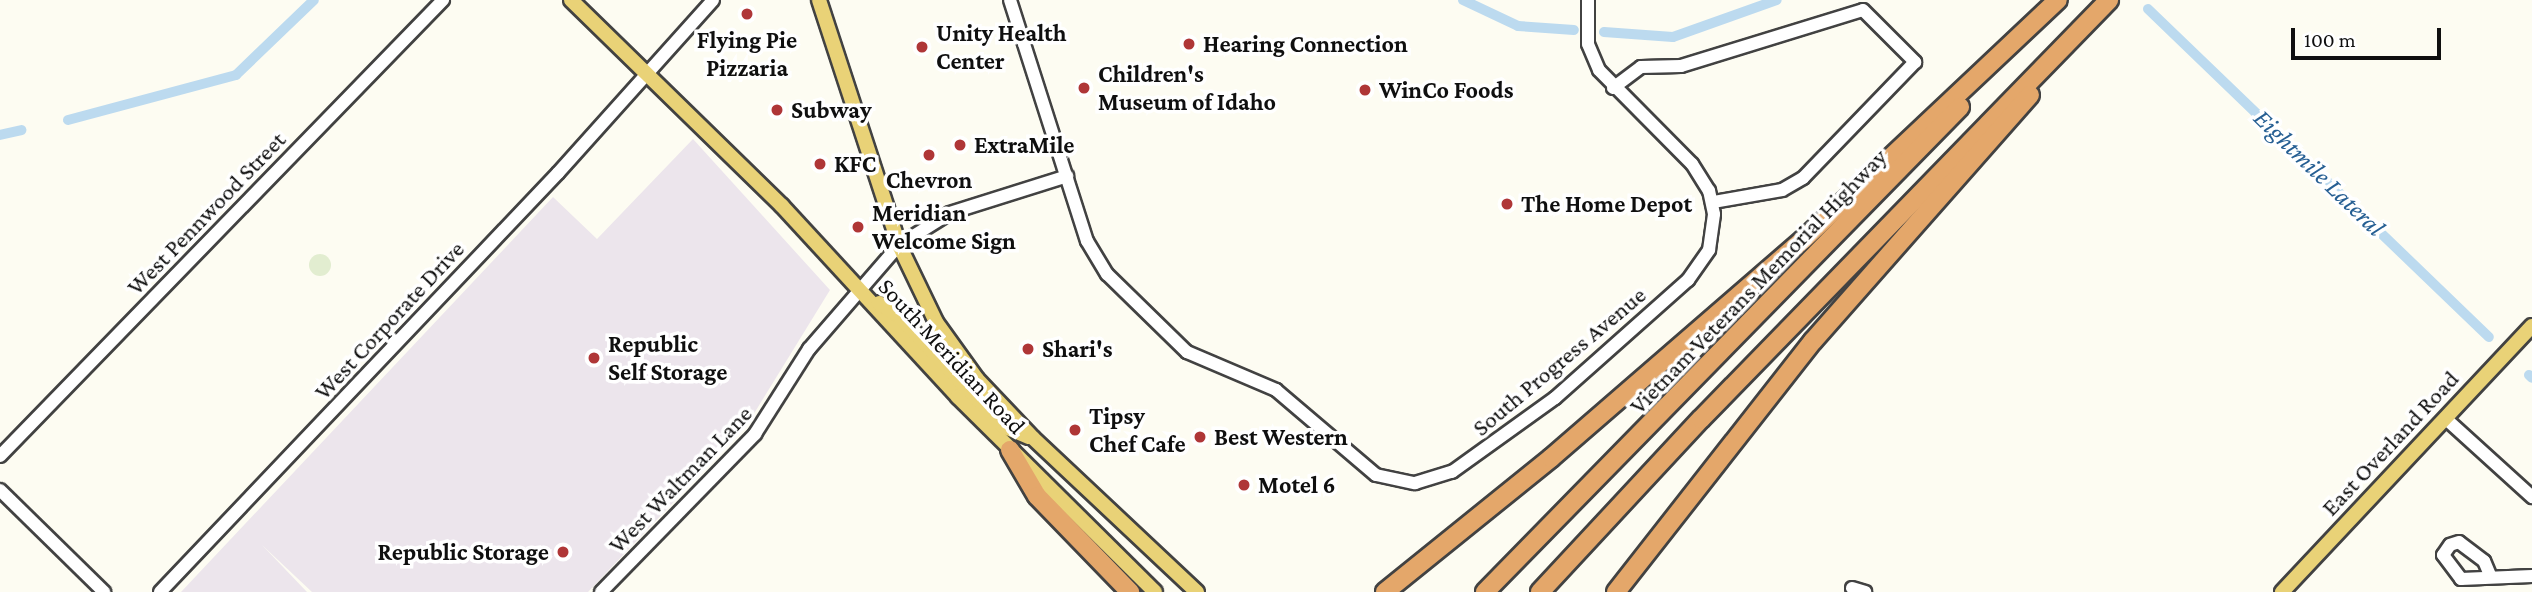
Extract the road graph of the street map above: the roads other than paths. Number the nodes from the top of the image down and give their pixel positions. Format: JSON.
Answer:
{"nodes":[{"id":1,"x":443,"y":0,"type":"edge"},
{"id":2,"x":571,"y":0,"type":"edge"},
{"id":3,"x":713,"y":0,"type":"edge"},
{"id":4,"x":819,"y":0,"type":"edge"},
{"id":5,"x":1010,"y":0,"type":"edge"},
{"id":6,"x":1588,"y":0,"type":"edge"},
{"id":7,"x":2059,"y":0,"type":"edge"},
{"id":8,"x":2110,"y":0,"type":"edge"},
{"id":9,"x":646,"y":74,"type":"junction"},
{"id":10,"x":1613,"y":88,"type":"junction"},
{"id":11,"x":1067,"y":176,"type":"junction"},
{"id":12,"x":1713,"y":202,"type":"junction"},
{"id":13,"x":898,"y":245,"type":"junction"},
{"id":14,"x":857,"y":288,"type":"junction"},
{"id":15,"x":2532,"y":326,"type":"edge"},
{"id":16,"x":2445,"y":418,"type":"junction"},
{"id":17,"x":1033,"y":438,"type":"junction"},
{"id":18,"x":1010,"y":450,"type":"junction"},
{"id":19,"x":0,"y":456,"type":"edge"},
{"id":20,"x":0,"y":490,"type":"edge"},
{"id":21,"x":2532,"y":497,"type":"edge"},
{"id":22,"x":2490,"y":575,"type":"dead end"},
{"id":23,"x":2532,"y":576,"type":"edge"},
{"id":24,"x":1194,"y":589,"type":"edge"},
{"id":25,"x":104,"y":592,"type":"edge"},
{"id":26,"x":160,"y":592,"type":"edge"},
{"id":27,"x":601,"y":592,"type":"edge"},
{"id":28,"x":1130,"y":592,"type":"edge"},
{"id":29,"x":1155,"y":592,"type":"edge"},
{"id":30,"x":1385,"y":592,"type":"edge"},
{"id":31,"x":1485,"y":592,"type":"edge"},
{"id":32,"x":1540,"y":592,"type":"edge"},
{"id":33,"x":1616,"y":592,"type":"edge"},
{"id":34,"x":2282,"y":592,"type":"edge"}],
"edges":[{"from":1,"to":19,"type":"street","name":"West Pennwood Street"},
{"from":2,"to":9,"type":"main road","name":"South Meridian Road"},
{"from":3,"to":9,"type":"street","name":"West Corporate Drive"},
{"from":4,"to":13,"type":"main road","name":"South Meridian Road"},
{"from":5,"to":11,"type":"street","name":"South Progress Avenue"},
{"from":6,"to":10,"type":"street"},
{"from":7,"to":30,"type":"highway"},
{"from":7,"to":31,"type":"highway","name":"Vietnam Veterans Memorial Highway"},
{"from":8,"to":32,"type":"highway"},
{"from":8,"to":33,"type":"highway"},
{"from":9,"to":14,"type":"main road","name":"South Meridian Road"},
{"from":9,"to":26,"type":"street","name":"West Corporate Drive"},
{"from":10,"to":12,"type":"street"},
{"from":10,"to":12,"type":"street"},
{"from":11,"to":12,"type":"street","name":"South Progress Avenue"},
{"from":11,"to":13,"type":"street","name":"West Waltman Lane"},
{"from":13,"to":14,"type":"street","name":"West Waltman Lane"},
{"from":13,"to":17,"type":"main road","name":"South Meridian Road"},
{"from":14,"to":17,"type":"main road"},
{"from":14,"to":18,"type":"main road","name":"South Meridian Road"},
{"from":14,"to":27,"type":"street","name":"West Waltman Lane"},
{"from":15,"to":16,"type":"main road","name":"East Overland Road"},
{"from":16,"to":21,"type":"street"},
{"from":16,"to":34,"type":"main road","name":"East Overland Road"},
{"from":17,"to":24,"type":"main road","name":"South Meridian Road"},
{"from":18,"to":28,"type":"highway"},
{"from":18,"to":29,"type":"main road","name":"South Meridian Road"},
{"from":20,"to":25,"type":"street"},
{"from":22,"to":23,"type":"street"}]}
